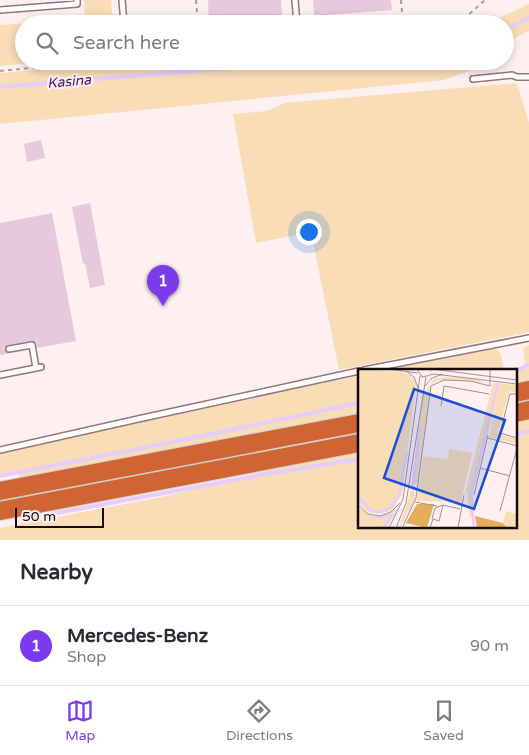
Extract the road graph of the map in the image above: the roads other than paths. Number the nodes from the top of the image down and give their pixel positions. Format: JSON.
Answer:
{"nodes":[{"id":1,"x":77,"y":0,"type":"edge"},
{"id":2,"x":122,"y":0,"type":"edge"},
{"id":3,"x":295,"y":0,"type":"edge"},
{"id":4,"x":0,"y":10,"type":"edge"},
{"id":5,"x":123,"y":15,"type":"edge"},
{"id":6,"x":296,"y":15,"type":"edge"},
{"id":7,"x":529,"y":77,"type":"edge"},
{"id":8,"x":473,"y":79,"type":"dead end"},
{"id":9,"x":529,"y":338,"type":"edge"},
{"id":10,"x":9,"y":349,"type":"dead end"},
{"id":11,"x":369,"y":369,"type":"edge"},
{"id":12,"x":358,"y":371,"type":"edge"},
{"id":13,"x":0,"y":375,"type":"edge"},
{"id":14,"x":529,"y":390,"type":"edge"},
{"id":15,"x":516,"y":393,"type":"edge"},
{"id":16,"x":529,"y":410,"type":"edge"},
{"id":17,"x":516,"y":413,"type":"edge"},
{"id":18,"x":358,"y":423,"type":"edge"},
{"id":19,"x":358,"y":443,"type":"edge"},
{"id":20,"x":0,"y":450,"type":"edge"},
{"id":21,"x":1,"y":491,"type":"edge"},
{"id":22,"x":2,"y":511,"type":"edge"}],
"edges":[{"from":1,"to":4,"type":"lane"},
{"from":2,"to":5,"type":"lane"},
{"from":3,"to":6,"type":"lane"},
{"from":7,"to":8,"type":"lane"},
{"from":9,"to":11,"type":"lane"},
{"from":10,"to":13,"type":"lane"},
{"from":12,"to":20,"type":"lane"},
{"from":14,"to":15,"type":"highway"},
{"from":16,"to":17,"type":"highway"},
{"from":18,"to":21,"type":"highway"},
{"from":19,"to":22,"type":"highway"}]}
